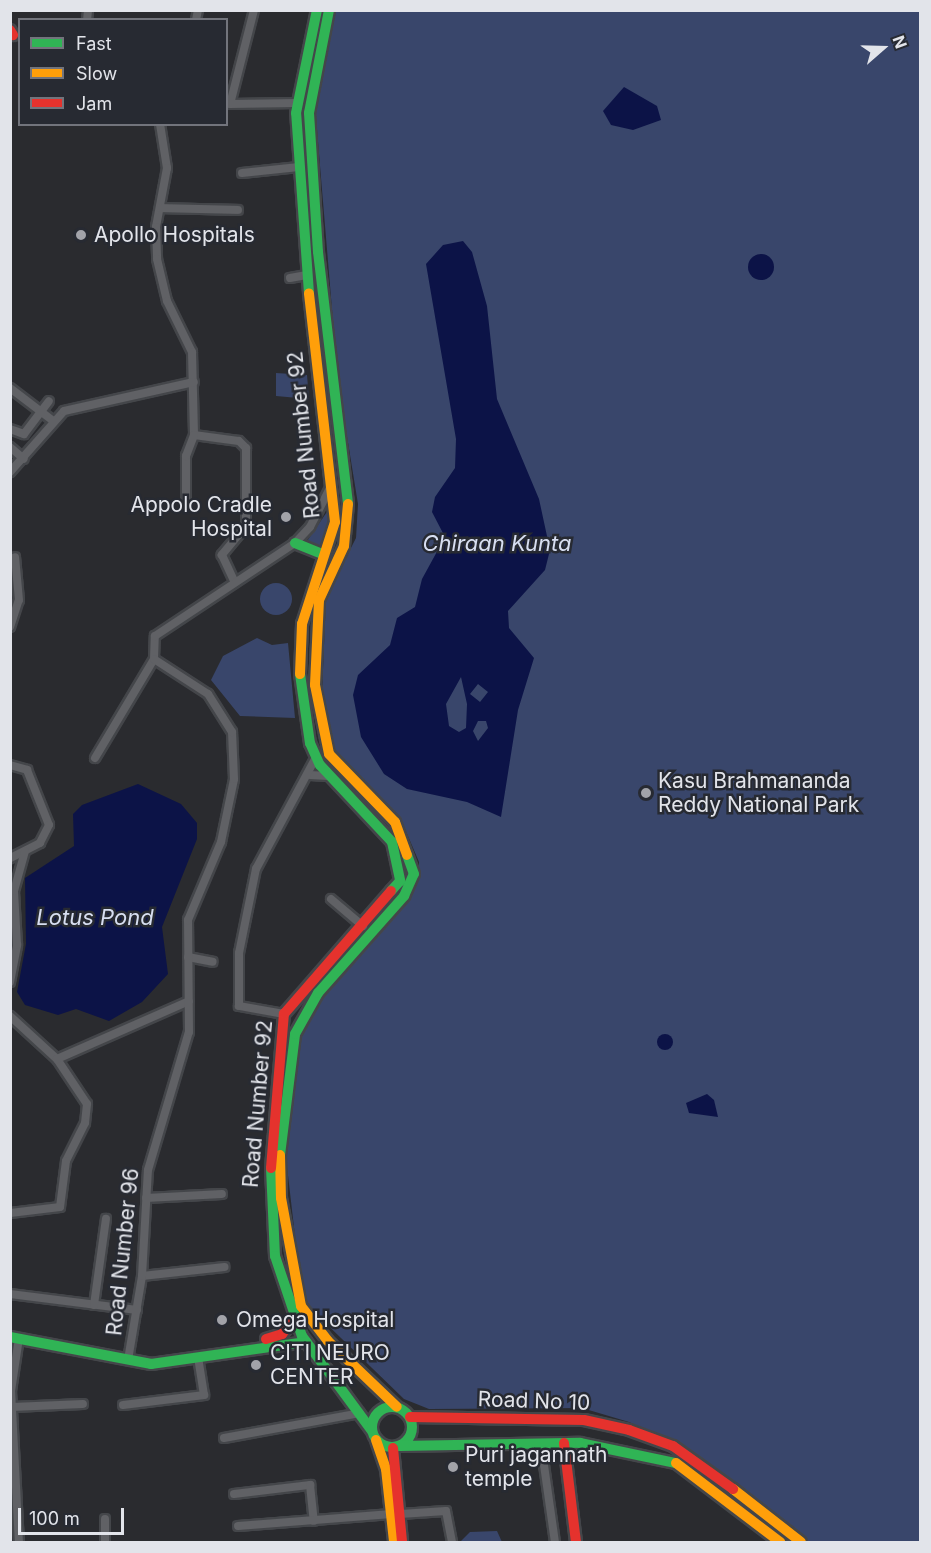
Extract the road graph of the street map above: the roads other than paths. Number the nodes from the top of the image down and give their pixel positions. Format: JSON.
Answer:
{"nodes":[{"id":1,"x":254,"y":10,"type":"edge"},
{"id":2,"x":317,"y":10,"type":"edge"},
{"id":3,"x":329,"y":10,"type":"edge"},
{"id":4,"x":297,"y":103,"type":"junction"},
{"id":5,"x":160,"y":126,"type":"edge"},
{"id":6,"x":168,"y":126,"type":"edge"},
{"id":7,"x":164,"y":143,"type":"junction"},
{"id":8,"x":299,"y":167,"type":"junction"},
{"id":9,"x":242,"y":173,"type":"dead end"},
{"id":10,"x":161,"y":208,"type":"junction"},
{"id":11,"x":238,"y":210,"type":"dead end"},
{"id":12,"x":318,"y":255,"type":"junction"},
{"id":13,"x":305,"y":258,"type":"junction"},
{"id":14,"x":307,"y":275,"type":"junction"},
{"id":15,"x":290,"y":278,"type":"dead end"},
{"id":16,"x":194,"y":382,"type":"junction"},
{"id":17,"x":10,"y":388,"type":"edge"},
{"id":18,"x":49,"y":401,"type":"dead end"},
{"id":19,"x":41,"y":411,"type":"junction"},
{"id":20,"x":52,"y":420,"type":"junction"},
{"id":21,"x":10,"y":429,"type":"edge"},
{"id":22,"x":194,"y":435,"type":"junction"},
{"id":23,"x":10,"y":447,"type":"edge"},
{"id":24,"x":24,"y":459,"type":"junction"},
{"id":25,"x":10,"y":472,"type":"edge"},
{"id":26,"x":332,"y":480,"type":"junction"},
{"id":27,"x":186,"y":498,"type":"dead end"},
{"id":28,"x":295,"y":543,"type":"junction"},
{"id":29,"x":324,"y":555,"type":"junction"},
{"id":30,"x":15,"y":557,"type":"dead end"},
{"id":31,"x":234,"y":581,"type":"junction"},
{"id":32,"x":10,"y":627,"type":"edge"},
{"id":33,"x":154,"y":659,"type":"junction"},
{"id":34,"x":316,"y":757,"type":"junction"},
{"id":35,"x":95,"y":758,"type":"dead end"},
{"id":36,"x":10,"y":765,"type":"edge"},
{"id":37,"x":310,"y":775,"type":"junction"},
{"id":38,"x":328,"y":776,"type":"junction"},
{"id":39,"x":25,"y":851,"type":"junction"},
{"id":40,"x":10,"y":858,"type":"edge"},
{"id":41,"x":331,"y":899,"type":"dead end"},
{"id":42,"x":363,"y":926,"type":"junction"},
{"id":43,"x":188,"y":957,"type":"junction"},
{"id":44,"x":213,"y":962,"type":"dead end"},
{"id":45,"x":10,"y":982,"type":"edge"},
{"id":46,"x":189,"y":1001,"type":"junction"},
{"id":47,"x":284,"y":1014,"type":"junction"},
{"id":48,"x":10,"y":1016,"type":"edge"},
{"id":49,"x":57,"y":1059,"type":"junction"},
{"id":50,"x":272,"y":1115,"type":"junction"},
{"id":51,"x":285,"y":1117,"type":"junction"},
{"id":52,"x":222,"y":1194,"type":"dead end"},
{"id":53,"x":146,"y":1198,"type":"junction"},
{"id":54,"x":10,"y":1213,"type":"edge"},
{"id":55,"x":106,"y":1219,"type":"dead end"},
{"id":56,"x":288,"y":1254,"type":"junction"},
{"id":57,"x":275,"y":1256,"type":"junction"},
{"id":58,"x":225,"y":1267,"type":"dead end"},
{"id":59,"x":142,"y":1276,"type":"junction"},
{"id":60,"x":10,"y":1294,"type":"edge"},
{"id":61,"x":94,"y":1305,"type":"junction"},
{"id":62,"x":136,"y":1310,"type":"junction"},
{"id":63,"x":295,"y":1319,"type":"junction"},
{"id":64,"x":15,"y":1337,"type":"edge"},
{"id":65,"x":306,"y":1342,"type":"junction"},
{"id":66,"x":198,"y":1357,"type":"junction"},
{"id":67,"x":128,"y":1360,"type":"junction"},
{"id":68,"x":142,"y":1362,"type":"junction"},
{"id":69,"x":11,"y":1391,"type":"edge"},
{"id":70,"x":83,"y":1404,"type":"dead end"},
{"id":71,"x":123,"y":1405,"type":"dead end"},
{"id":72,"x":12,"y":1407,"type":"junction"},
{"id":73,"x":397,"y":1407,"type":"junction"},
{"id":74,"x":360,"y":1413,"type":"junction"},
{"id":75,"x":410,"y":1417,"type":"junction"},
{"id":76,"x":374,"y":1436,"type":"junction"},
{"id":77,"x":224,"y":1438,"type":"dead end"},
{"id":78,"x":564,"y":1443,"type":"junction"},
{"id":79,"x":541,"y":1444,"type":"junction"},
{"id":80,"x":396,"y":1447,"type":"junction"},
{"id":81,"x":234,"y":1494,"type":"dead end"},
{"id":82,"x":396,"y":1514,"type":"junction"},
{"id":83,"x":105,"y":1520,"type":"dead end"},
{"id":84,"x":314,"y":1521,"type":"junction"},
{"id":85,"x":237,"y":1526,"type":"dead end"},
{"id":86,"x":19,"y":1542,"type":"edge"},
{"id":87,"x":105,"y":1542,"type":"edge"},
{"id":88,"x":394,"y":1542,"type":"edge"},
{"id":89,"x":402,"y":1542,"type":"edge"},
{"id":90,"x":452,"y":1542,"type":"edge"},
{"id":91,"x":555,"y":1542,"type":"edge"},
{"id":92,"x":576,"y":1542,"type":"edge"},
{"id":93,"x":780,"y":1542,"type":"edge"},
{"id":94,"x":801,"y":1542,"type":"edge"}],
"edges":[{"from":1,"to":4,"type":"street"},
{"from":2,"to":4,"type":"main road","name":"Road Number 92"},
{"from":3,"to":12,"type":"main road","name":"Road Number 92"},
{"from":4,"to":8,"type":"main road","name":"Road Number 92"},
{"from":5,"to":7,"type":"street"},
{"from":6,"to":7,"type":"street"},
{"from":7,"to":10,"type":"street"},
{"from":8,"to":9,"type":"street"},
{"from":8,"to":13,"type":"main road","name":"Road Number 92"},
{"from":10,"to":11,"type":"street"},
{"from":10,"to":16,"type":"street"},
{"from":12,"to":13,"type":"main road"},
{"from":12,"to":51,"type":"main road","name":"Road Number 92"},
{"from":13,"to":14,"type":"main road","name":"Road Number 92"},
{"from":14,"to":15,"type":"street"},
{"from":14,"to":26,"type":"main road","name":"Road Number 92"},
{"from":16,"to":20,"type":"street"},
{"from":16,"to":22,"type":"street"},
{"from":17,"to":19,"type":"street"},
{"from":18,"to":19,"type":"street"},
{"from":19,"to":20,"type":"street"},
{"from":19,"to":21,"type":"street"},
{"from":20,"to":24,"type":"street"},
{"from":22,"to":27,"type":"street"},
{"from":22,"to":31,"type":"street"},
{"from":23,"to":24,"type":"street"},
{"from":24,"to":25,"type":"street"},
{"from":26,"to":28,"type":"street"},
{"from":26,"to":29,"type":"main road","name":"Road Number 92"},
{"from":28,"to":29,"type":"main road"},
{"from":28,"to":31,"type":"street"},
{"from":29,"to":34,"type":"main road","name":"Road Number 92"},
{"from":30,"to":32,"type":"street"},
{"from":31,"to":33,"type":"street"},
{"from":33,"to":35,"type":"street"},
{"from":33,"to":43,"type":"street","name":"Road Number 96"},
{"from":34,"to":37,"type":"street"},
{"from":34,"to":38,"type":"main road","name":"Road Number 92"},
{"from":36,"to":39,"type":"street"},
{"from":37,"to":38,"type":"street"},
{"from":37,"to":47,"type":"street"},
{"from":38,"to":42,"type":"main road","name":"Road Number 92"},
{"from":39,"to":40,"type":"street"},
{"from":39,"to":45,"type":"street"},
{"from":41,"to":42,"type":"street"},
{"from":42,"to":47,"type":"main road","name":"Road Number 92"},
{"from":43,"to":44,"type":"street"},
{"from":43,"to":46,"type":"street","name":"Road Number 96"},
{"from":46,"to":49,"type":"street"},
{"from":46,"to":53,"type":"street","name":"Road Number 96"},
{"from":47,"to":50,"type":"main road","name":"Road Number 92"},
{"from":48,"to":49,"type":"street"},
{"from":49,"to":54,"type":"street"},
{"from":50,"to":51,"type":"main road"},
{"from":50,"to":57,"type":"main road","name":"Road Number 92"},
{"from":51,"to":56,"type":"main road","name":"Road Number 92"},
{"from":52,"to":53,"type":"street"},
{"from":53,"to":59,"type":"street","name":"Road Number 96"},
{"from":55,"to":61,"type":"street"},
{"from":56,"to":57,"type":"main road"},
{"from":56,"to":73,"type":"main road","name":"Road Number 92"},
{"from":57,"to":63,"type":"main road","name":"Road Number 92"},
{"from":58,"to":59,"type":"street"},
{"from":59,"to":62,"type":"street","name":"Road Number 96"},
{"from":60,"to":61,"type":"street"},
{"from":61,"to":62,"type":"street"},
{"from":62,"to":67,"type":"street","name":"Road Number 96"},
{"from":63,"to":65,"type":"main road","name":"Road Number 92"},
{"from":63,"to":68,"type":"main road"},
{"from":64,"to":67,"type":"main road"},
{"from":64,"to":69,"type":"street"},
{"from":65,"to":66,"type":"main road"},
{"from":65,"to":74,"type":"main road","name":"Road Number 92"},
{"from":66,"to":68,"type":"main road"},
{"from":66,"to":71,"type":"street"},
{"from":67,"to":68,"type":"main road"},
{"from":69,"to":72,"type":"street"},
{"from":70,"to":72,"type":"street"},
{"from":72,"to":86,"type":"street"},
{"from":73,"to":75,"type":"main road"},
{"from":73,"to":76,"type":"main road"},
{"from":74,"to":76,"type":"main road","name":"Road Number 92"},
{"from":74,"to":77,"type":"street"},
{"from":75,"to":80,"type":"main road"},
{"from":75,"to":94,"type":"main road","name":"Road No 10"},
{"from":76,"to":80,"type":"main road"},
{"from":76,"to":82,"type":"main road"},
{"from":78,"to":79,"type":"main road","name":"Road No 10"},
{"from":78,"to":92,"type":"main road"},
{"from":78,"to":93,"type":"main road","name":"Road No 10"},
{"from":79,"to":80,"type":"main road","name":"Road No 10"},
{"from":79,"to":91,"type":"street"},
{"from":80,"to":82,"type":"main road"},
{"from":81,"to":84,"type":"street"},
{"from":82,"to":84,"type":"street"},
{"from":82,"to":88,"type":"main road"},
{"from":82,"to":89,"type":"main road"},
{"from":82,"to":90,"type":"street"},
{"from":83,"to":87,"type":"street"},
{"from":84,"to":85,"type":"street"}]}
